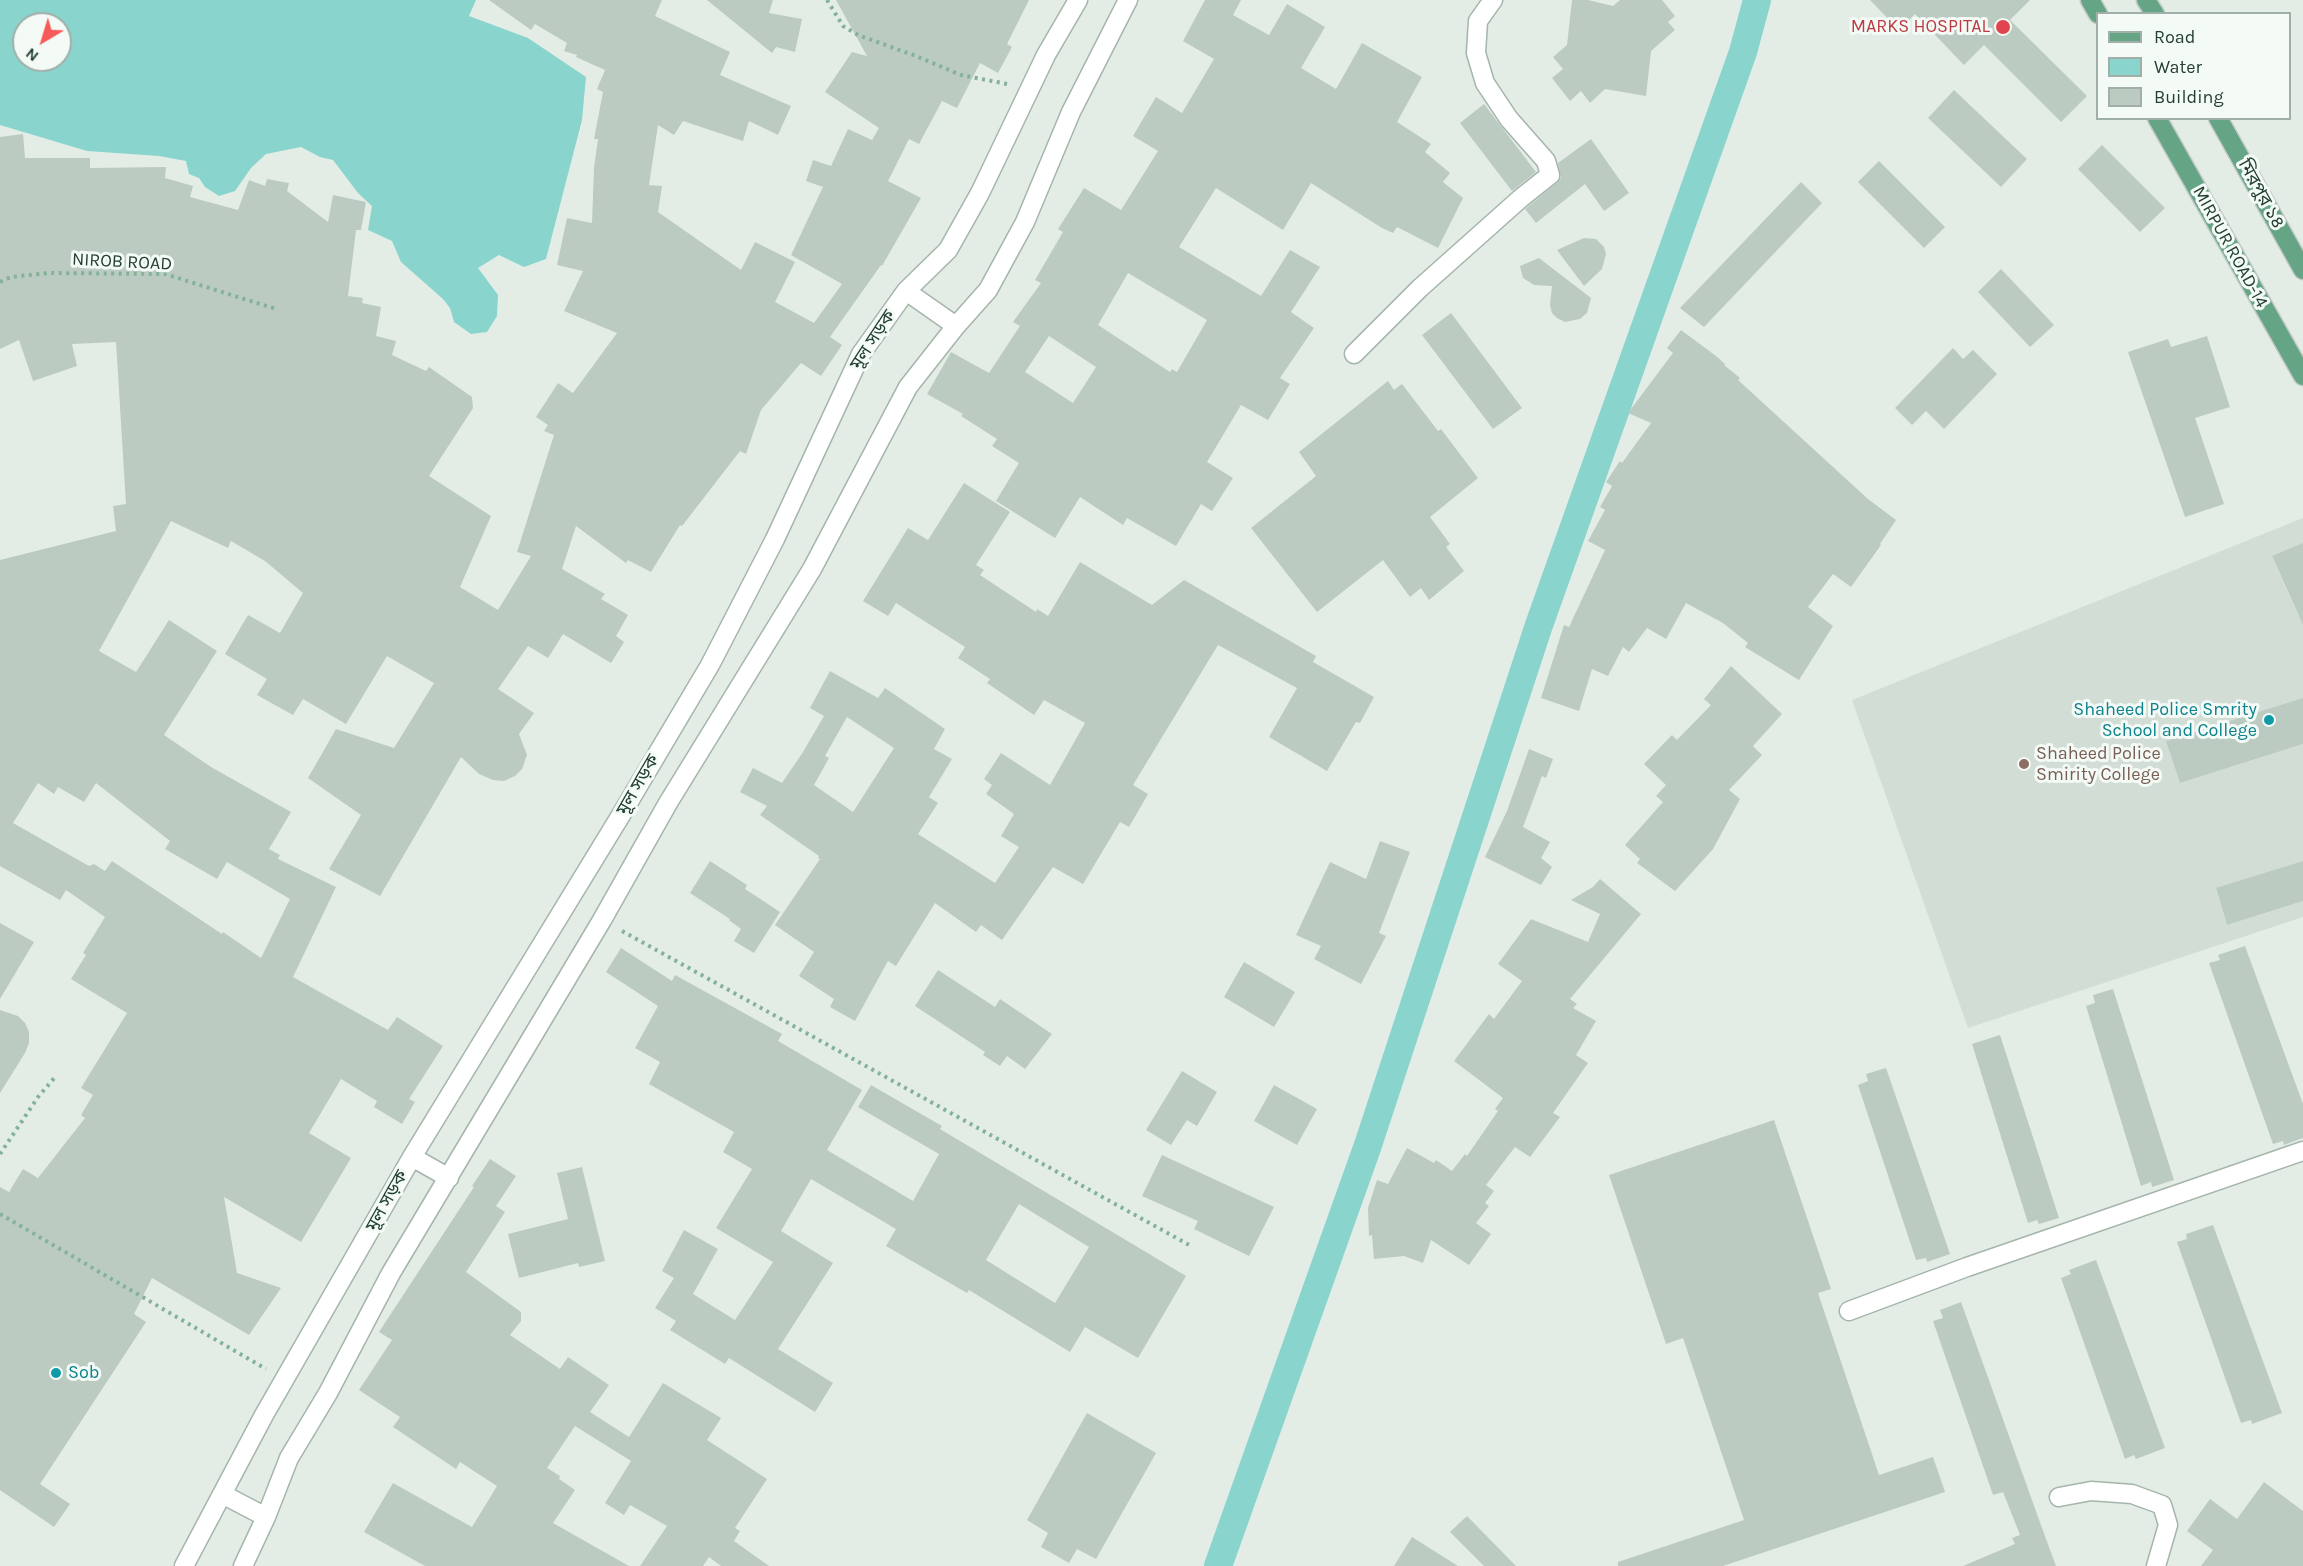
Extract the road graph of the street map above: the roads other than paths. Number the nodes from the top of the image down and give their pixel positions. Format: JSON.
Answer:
{"nodes":[{"id":1,"x":1078,"y":0,"type":"edge"},
{"id":2,"x":1128,"y":0,"type":"edge"},
{"id":3,"x":1493,"y":0,"type":"edge"},
{"id":4,"x":2158,"y":120,"type":"edge"},
{"id":5,"x":2219,"y":120,"type":"edge"},
{"id":6,"x":2303,"y":270,"type":"edge"},
{"id":7,"x":906,"y":291,"type":"junction"},
{"id":8,"x":956,"y":326,"type":"junction"},
{"id":9,"x":1354,"y":354,"type":"dead end"},
{"id":10,"x":2303,"y":376,"type":"edge"},
{"id":11,"x":2303,"y":1151,"type":"edge"},
{"id":12,"x":412,"y":1157,"type":"junction"},
{"id":13,"x":449,"y":1178,"type":"junction"},
{"id":14,"x":1849,"y":1311,"type":"dead end"},
{"id":15,"x":222,"y":1494,"type":"junction"},
{"id":16,"x":2059,"y":1497,"type":"dead end"},
{"id":17,"x":266,"y":1517,"type":"junction"},
{"id":18,"x":184,"y":1566,"type":"edge"},
{"id":19,"x":243,"y":1566,"type":"edge"},
{"id":20,"x":2156,"y":1566,"type":"edge"}],
"edges":[{"from":1,"to":7,"type":"street","name":"মূল সড়ক"},
{"from":2,"to":8,"type":"street","name":"মূল সড়ক"},
{"from":3,"to":9,"type":"street"},
{"from":4,"to":10,"type":"main road","name":"MIRPUR ROAD-14"},
{"from":5,"to":6,"type":"main road","name":"মিরপুর ১৪"},
{"from":7,"to":8,"type":"street"},
{"from":7,"to":12,"type":"street","name":"মূল সড়ক"},
{"from":8,"to":13,"type":"street","name":"মূল সড়ক"},
{"from":11,"to":14,"type":"street"},
{"from":12,"to":13,"type":"street"},
{"from":12,"to":15,"type":"street","name":"মূল সড়ক"},
{"from":13,"to":17,"type":"street","name":"মূল সড়ক"},
{"from":15,"to":17,"type":"street"},
{"from":15,"to":18,"type":"street","name":"মূল সড়ক"},
{"from":16,"to":20,"type":"street"},
{"from":17,"to":19,"type":"street","name":"মূল সড়ক"}]}
